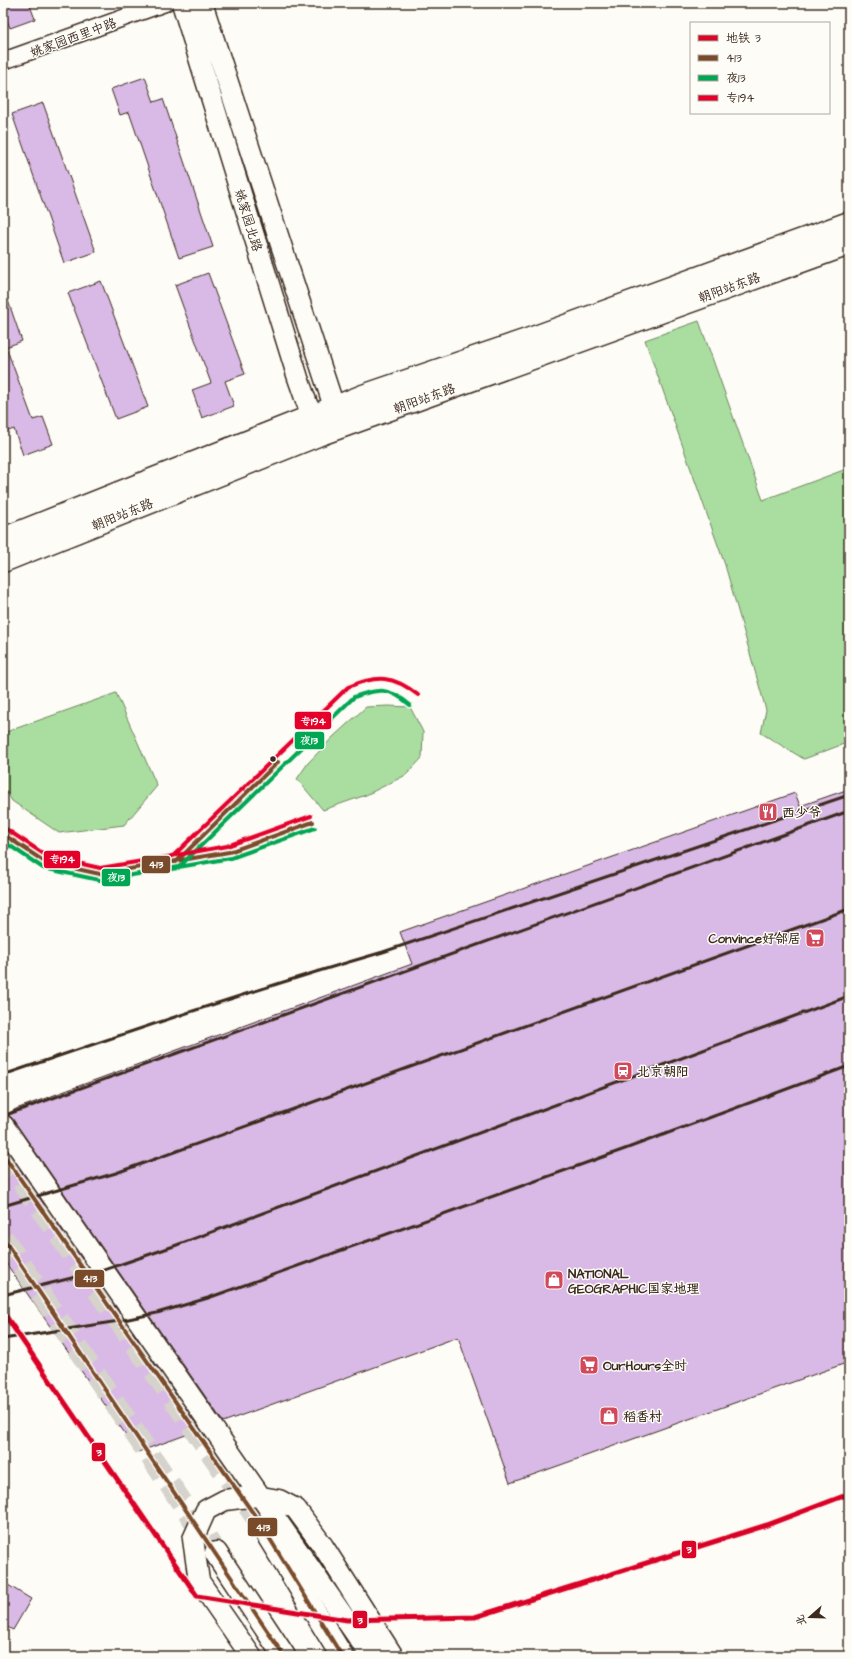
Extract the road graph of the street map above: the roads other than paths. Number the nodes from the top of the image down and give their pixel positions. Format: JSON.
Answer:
{"nodes":[{"id":1,"x":165,"y":3,"type":"edge"},
{"id":2,"x":182,"y":3,"type":"edge"},
{"id":3,"x":202,"y":3,"type":"edge"},
{"id":4,"x":3,"y":61,"type":"edge"},
{"id":5,"x":849,"y":223,"type":"edge"},
{"id":6,"x":849,"y":244,"type":"edge"},
{"id":7,"x":338,"y":418,"type":"junction"},
{"id":8,"x":315,"y":426,"type":"junction"},
{"id":9,"x":3,"y":539,"type":"edge"},
{"id":10,"x":3,"y":561,"type":"edge"},
{"id":11,"x":3,"y":1126,"type":"edge"},
{"id":12,"x":262,"y":1526,"type":"tunnel mouth"},
{"id":13,"x":216,"y":1553,"type":"tunnel mouth"},
{"id":14,"x":251,"y":1656,"type":"edge"},
{"id":15,"x":284,"y":1656,"type":"edge"},
{"id":16,"x":342,"y":1656,"type":"edge"},
{"id":17,"x":371,"y":1656,"type":"edge"},
{"id":18,"x":392,"y":1656,"type":"edge"}],
"edges":[{"from":1,"to":4,"type":"street","name":"姚家园西里中路"},
{"from":2,"to":8,"type":"street","name":"姚家园北路"},
{"from":3,"to":7,"type":"street","name":"姚家园北路"},
{"from":5,"to":7,"type":"main road","name":"朝阳站东路"},
{"from":6,"to":7,"type":"main road","name":"朝阳站东路"},
{"from":7,"to":8,"type":"main road","name":"朝阳站东路"},
{"from":8,"to":9,"type":"main road","name":"朝阳站东路"},
{"from":8,"to":10,"type":"main road","name":"朝阳站东路"},
{"from":11,"to":17,"type":"street"},
{"from":12,"to":16,"type":"main road"},
{"from":13,"to":15,"type":"main road"},
{"from":14,"to":18,"type":"street"}]}
